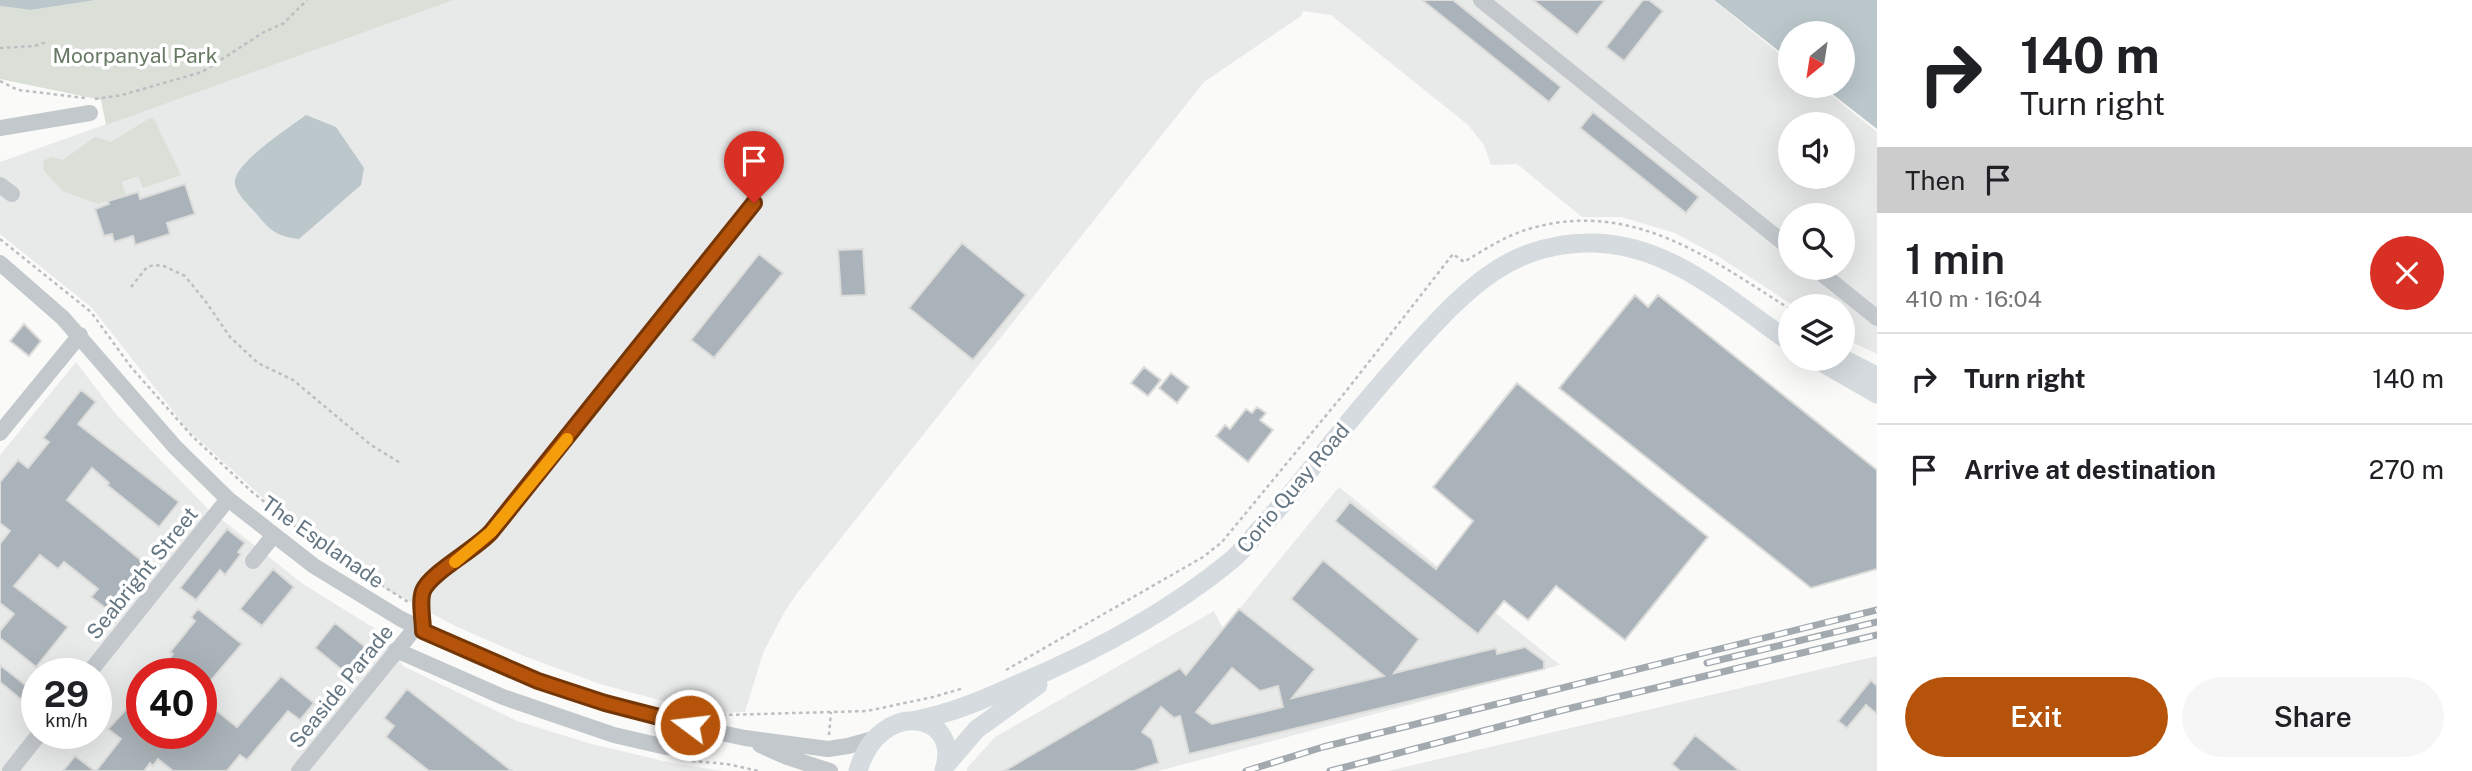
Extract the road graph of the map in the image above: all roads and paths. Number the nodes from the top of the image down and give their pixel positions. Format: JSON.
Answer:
{"nodes":[{"id":1,"x":307,"y":0,"type":"edge"},
{"id":2,"x":1481,"y":0,"type":"edge"},
{"id":3,"x":47,"y":42,"type":"dead end"},
{"id":4,"x":0,"y":48,"type":"edge"},
{"id":5,"x":0,"y":81,"type":"edge"},
{"id":6,"x":90,"y":113,"type":"dead end"},
{"id":7,"x":0,"y":128,"type":"edge"},
{"id":8,"x":754,"y":203,"type":"dead end"},
{"id":9,"x":1778,"y":238,"type":"edge"},
{"id":10,"x":0,"y":239,"type":"edge"},
{"id":11,"x":0,"y":263,"type":"edge"},
{"id":12,"x":1830,"y":280,"type":"edge"},
{"id":13,"x":131,"y":287,"type":"dead end"},
{"id":14,"x":1778,"y":302,"type":"edge"},
{"id":15,"x":1877,"y":318,"type":"edge"},
{"id":16,"x":1778,"y":319,"type":"edge"},
{"id":17,"x":1778,"y":334,"type":"edge"},
{"id":18,"x":79,"y":335,"type":"junction"},
{"id":19,"x":1855,"y":365,"type":"edge"},
{"id":20,"x":1837,"y":371,"type":"edge"},
{"id":21,"x":1877,"y":376,"type":"edge"},
{"id":22,"x":1877,"y":394,"type":"edge"},
{"id":23,"x":1368,"y":397,"type":"junction"},
{"id":24,"x":0,"y":433,"type":"edge"},
{"id":25,"x":402,"y":464,"type":"dead end"},
{"id":26,"x":228,"y":499,"type":"junction"},
{"id":27,"x":273,"y":536,"type":"junction"},
{"id":28,"x":253,"y":561,"type":"dead end"},
{"id":29,"x":422,"y":610,"type":"junction"},
{"id":30,"x":419,"y":629,"type":"junction"},
{"id":31,"x":396,"y":650,"type":"junction"},
{"id":32,"x":101,"y":658,"type":"edge"},
{"id":33,"x":1070,"y":662,"type":"junction"},
{"id":34,"x":1000,"y":673,"type":"dead end"},
{"id":35,"x":967,"y":687,"type":"dead end"},
{"id":36,"x":677,"y":706,"type":"dead end"},
{"id":37,"x":831,"y":712,"type":"junction"},
{"id":38,"x":916,"y":720,"type":"junction"},
{"id":39,"x":707,"y":730,"type":"junction"},
{"id":40,"x":745,"y":738,"type":"junction"},
{"id":41,"x":876,"y":738,"type":"junction"},
{"id":42,"x":828,"y":742,"type":"dead end"},
{"id":43,"x":27,"y":749,"type":"edge"},
{"id":44,"x":945,"y":768,"type":"edge"},
{"id":45,"x":10,"y":771,"type":"edge"},
{"id":46,"x":299,"y":771,"type":"edge"},
{"id":47,"x":830,"y":771,"type":"edge"},
{"id":48,"x":858,"y":771,"type":"edge"}],
"edges":[{"from":1,"to":5,"type":"path"},
{"from":2,"to":9,"type":"street"},
{"from":3,"to":4,"type":"path"},
{"from":6,"to":7,"type":"street"},
{"from":8,"to":29,"type":"street"},
{"from":10,"to":29,"type":"path"},
{"from":11,"to":18,"type":"street","name":"The Esplanade"},
{"from":12,"to":15,"type":"street"},
{"from":13,"to":25,"type":"path"},
{"from":14,"to":34,"type":"path"},
{"from":16,"to":23,"type":"main road","name":"Corio Quay Road"},
{"from":17,"to":23,"type":"main road","name":"Corio Quay Road"},
{"from":18,"to":24,"type":"street"},
{"from":18,"to":26,"type":"street","name":"The Esplanade"},
{"from":19,"to":21,"type":"main road"},
{"from":20,"to":22,"type":"main road"},
{"from":23,"to":33,"type":"main road","name":"Corio Quay Road"},
{"from":26,"to":27,"type":"street","name":"The Esplanade"},
{"from":26,"to":32,"type":"street","name":"Seabright Street"},
{"from":27,"to":28,"type":"street"},
{"from":27,"to":30,"type":"street","name":"The Esplanade"},
{"from":29,"to":30,"type":"street"},
{"from":30,"to":31,"type":"street","name":"Seaside Parade"},
{"from":30,"to":39,"type":"street","name":"The Esplanade"},
{"from":31,"to":39,"type":"street"},
{"from":31,"to":46,"type":"street","name":"Seaside Parade"},
{"from":33,"to":38,"type":"main road","name":"Corio Quay Road"},
{"from":33,"to":44,"type":"main road","name":"Corio Quay Road"},
{"from":35,"to":37,"type":"path"},
{"from":36,"to":37,"type":"path"},
{"from":37,"to":42,"type":"path"},
{"from":38,"to":41,"type":"main road","name":"Corio Quay Road"},
{"from":38,"to":44,"type":"main road"},
{"from":39,"to":40,"type":"street","name":"The Esplanade"},
{"from":40,"to":41,"type":"street","name":"The Esplanade"},
{"from":40,"to":47,"type":"street","name":"The Esplanade"},
{"from":41,"to":48,"type":"main road"},
{"from":43,"to":45,"type":"street"}]}
